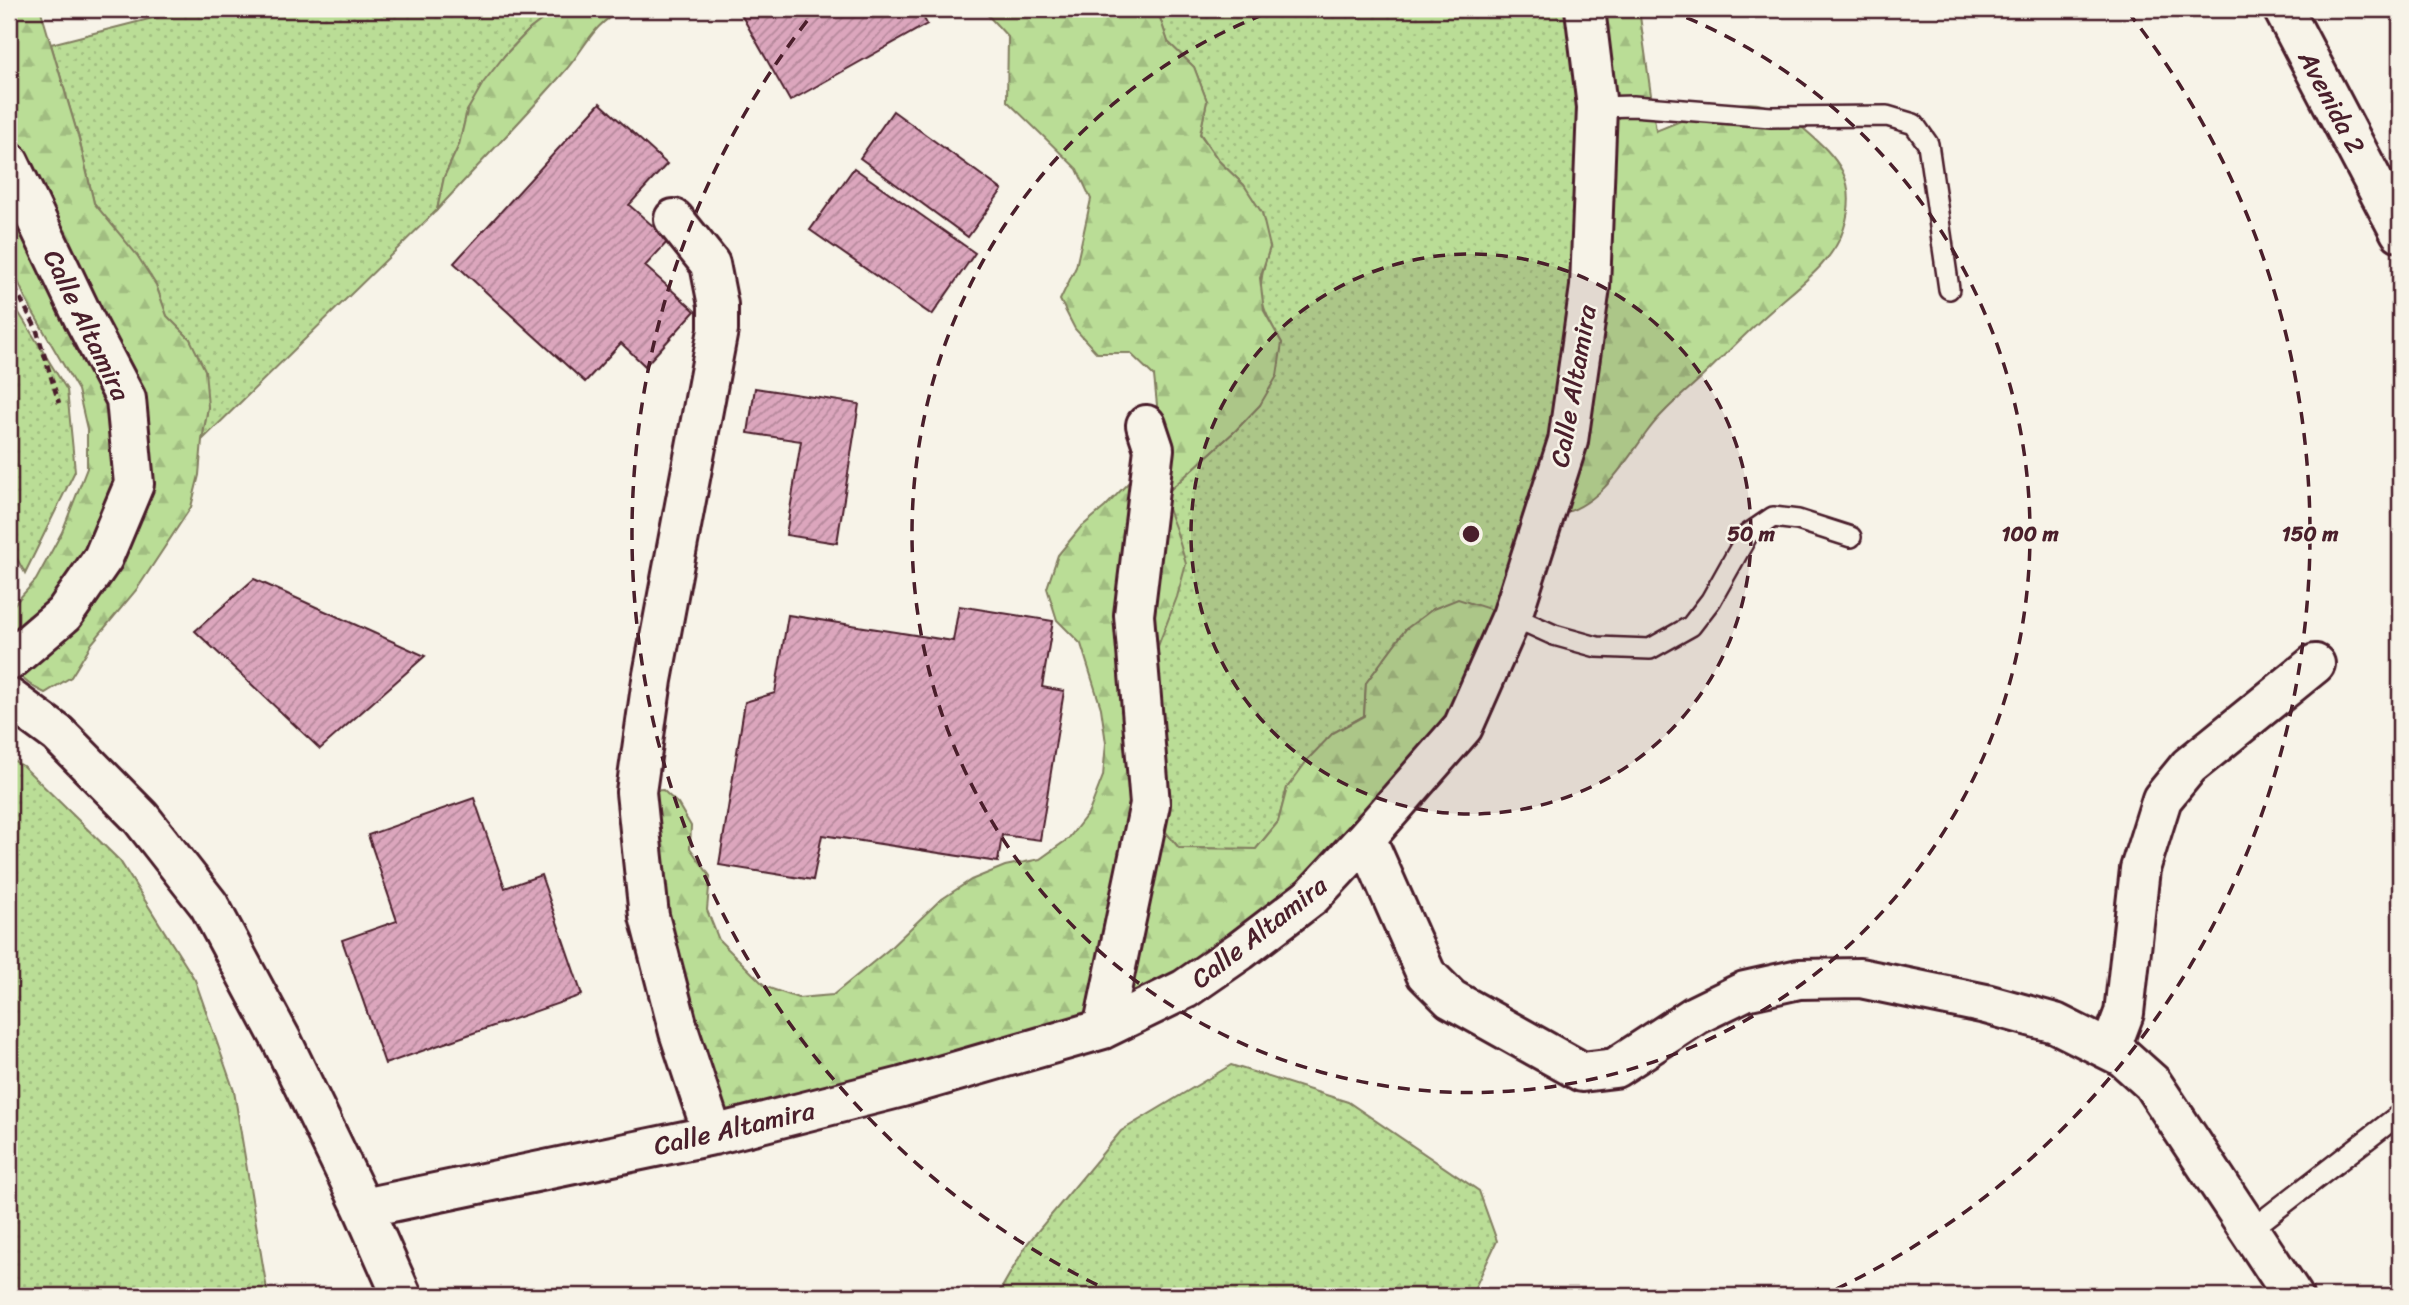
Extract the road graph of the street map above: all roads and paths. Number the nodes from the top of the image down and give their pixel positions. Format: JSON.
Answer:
{"nodes":[{"id":1,"x":1586,"y":9,"type":"edge"},
{"id":2,"x":2283,"y":9,"type":"edge"},
{"id":3,"x":1597,"y":107,"type":"junction"},
{"id":4,"x":9,"y":162,"type":"edge"},
{"id":5,"x":674,"y":219,"type":"dead end"},
{"id":6,"x":2400,"y":232,"type":"edge"},
{"id":7,"x":9,"y":276,"type":"edge"},
{"id":8,"x":1949,"y":289,"type":"dead end"},
{"id":9,"x":59,"y":403,"type":"dead end"},
{"id":10,"x":1146,"y":425,"type":"dead end"},
{"id":11,"x":1851,"y":537,"type":"dead end"},
{"id":12,"x":1512,"y":616,"type":"junction"},
{"id":13,"x":9,"y":661,"type":"edge"},
{"id":14,"x":2315,"y":664,"type":"dead end"},
{"id":15,"x":9,"y":698,"type":"edge"},
{"id":16,"x":1366,"y":838,"type":"junction"},
{"id":17,"x":1103,"y":1029,"type":"junction"},
{"id":18,"x":2110,"y":1050,"type":"junction"},
{"id":19,"x":2400,"y":1114,"type":"edge"},
{"id":20,"x":713,"y":1135,"type":"junction"},
{"id":21,"x":363,"y":1208,"type":"junction"},
{"id":22,"x":2249,"y":1231,"type":"junction"},
{"id":23,"x":401,"y":1296,"type":"edge"},
{"id":24,"x":2293,"y":1296,"type":"edge"}],
"edges":[{"from":1,"to":3,"type":"street","name":"Calle Altamira"},
{"from":2,"to":6,"type":"street","name":"Avenida 2"},
{"from":3,"to":8,"type":"lane"},
{"from":3,"to":12,"type":"street","name":"Calle Altamira"},
{"from":4,"to":13,"type":"street","name":"Calle Altamira"},
{"from":5,"to":20,"type":"street"},
{"from":7,"to":9,"type":"path"},
{"from":10,"to":17,"type":"street"},
{"from":11,"to":12,"type":"lane"},
{"from":12,"to":16,"type":"street","name":"Calle Altamira"},
{"from":14,"to":18,"type":"street"},
{"from":15,"to":21,"type":"street"},
{"from":16,"to":17,"type":"street","name":"Calle Altamira"},
{"from":16,"to":18,"type":"street"},
{"from":17,"to":20,"type":"street","name":"Calle Altamira"},
{"from":18,"to":22,"type":"street"},
{"from":19,"to":22,"type":"lane"},
{"from":20,"to":21,"type":"street","name":"Calle Altamira"},
{"from":21,"to":23,"type":"street"},
{"from":22,"to":24,"type":"street"}]}
